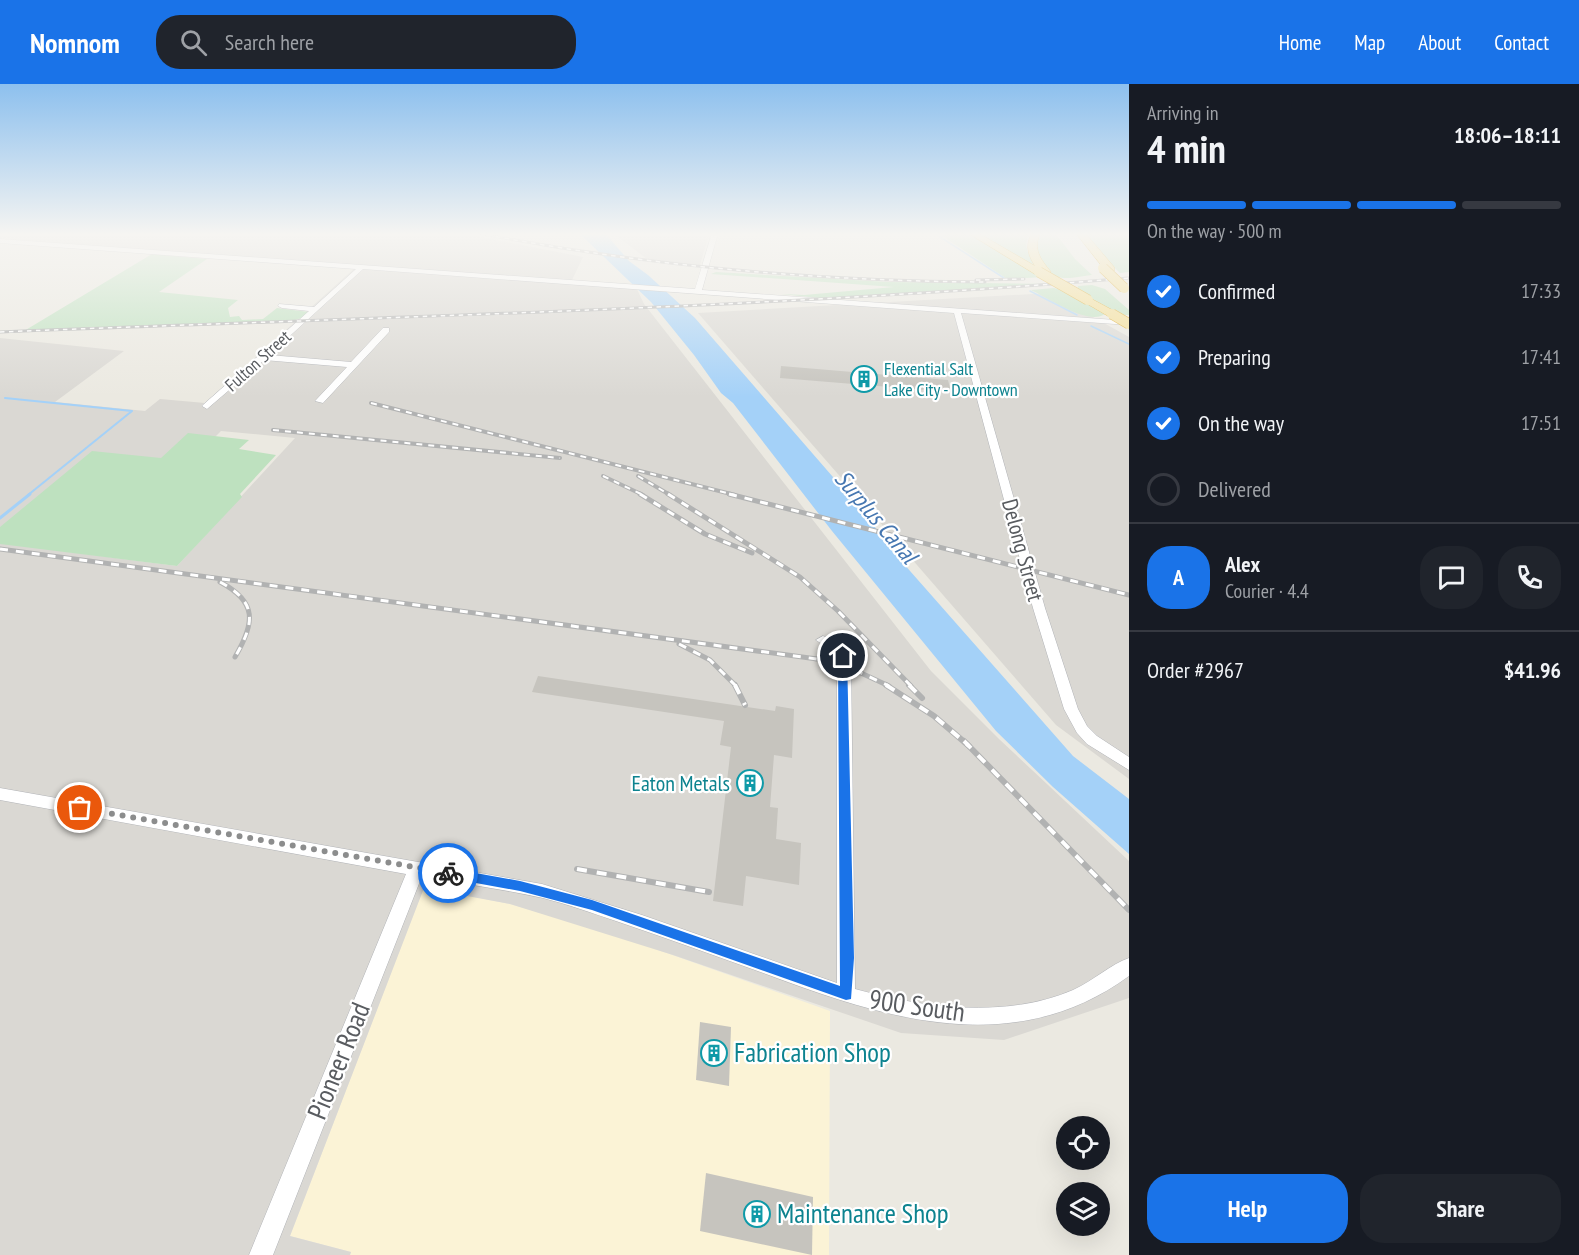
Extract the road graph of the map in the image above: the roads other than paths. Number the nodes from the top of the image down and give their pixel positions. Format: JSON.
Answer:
{"nodes":[{"id":1,"x":340,"y":288,"type":"edge"},
{"id":2,"x":640,"y":288,"type":"edge"},
{"id":3,"x":699,"y":288,"type":"edge"},
{"id":4,"x":1068,"y":288,"type":"edge"},
{"id":5,"x":698,"y":292,"type":"junction"},
{"id":6,"x":282,"y":306,"type":"dead end"},
{"id":7,"x":316,"y":309,"type":"junction"},
{"id":8,"x":957,"y":311,"type":"junction"},
{"id":9,"x":1129,"y":324,"type":"edge"},
{"id":10,"x":386,"y":330,"type":"dead end"},
{"id":11,"x":263,"y":357,"type":"junction"},
{"id":12,"x":353,"y":365,"type":"junction"},
{"id":13,"x":320,"y":401,"type":"dead end"},
{"id":14,"x":207,"y":406,"type":"dead end"},
{"id":15,"x":823,"y":640,"type":"dead end"},
{"id":16,"x":1129,"y":764,"type":"edge"},
{"id":17,"x":0,"y":794,"type":"edge"},
{"id":18,"x":417,"y":868,"type":"junction"},
{"id":19,"x":1129,"y":966,"type":"edge"},
{"id":20,"x":846,"y":994,"type":"junction"},
{"id":21,"x":261,"y":1255,"type":"edge"}],
"edges":[{"from":1,"to":7,"type":"street","name":"Fulton Street"},
{"from":2,"to":5,"type":"street"},
{"from":3,"to":5,"type":"street"},
{"from":4,"to":9,"type":"highway","bridge":true},
{"from":5,"to":8,"type":"street"},
{"from":6,"to":7,"type":"street"},
{"from":7,"to":11,"type":"street","name":"Fulton Street"},
{"from":8,"to":9,"type":"street"},
{"from":8,"to":16,"type":"street","name":"Delong Street"},
{"from":10,"to":12,"type":"street"},
{"from":11,"to":12,"type":"street"},
{"from":11,"to":14,"type":"street","name":"Fulton Street"},
{"from":12,"to":13,"type":"street"},
{"from":15,"to":20,"type":"street"},
{"from":17,"to":18,"type":"street","name":"900 South"},
{"from":18,"to":20,"type":"street","name":"900 South"},
{"from":18,"to":21,"type":"street","name":"Pioneer Road"},
{"from":19,"to":20,"type":"street","name":"900 South"}]}
